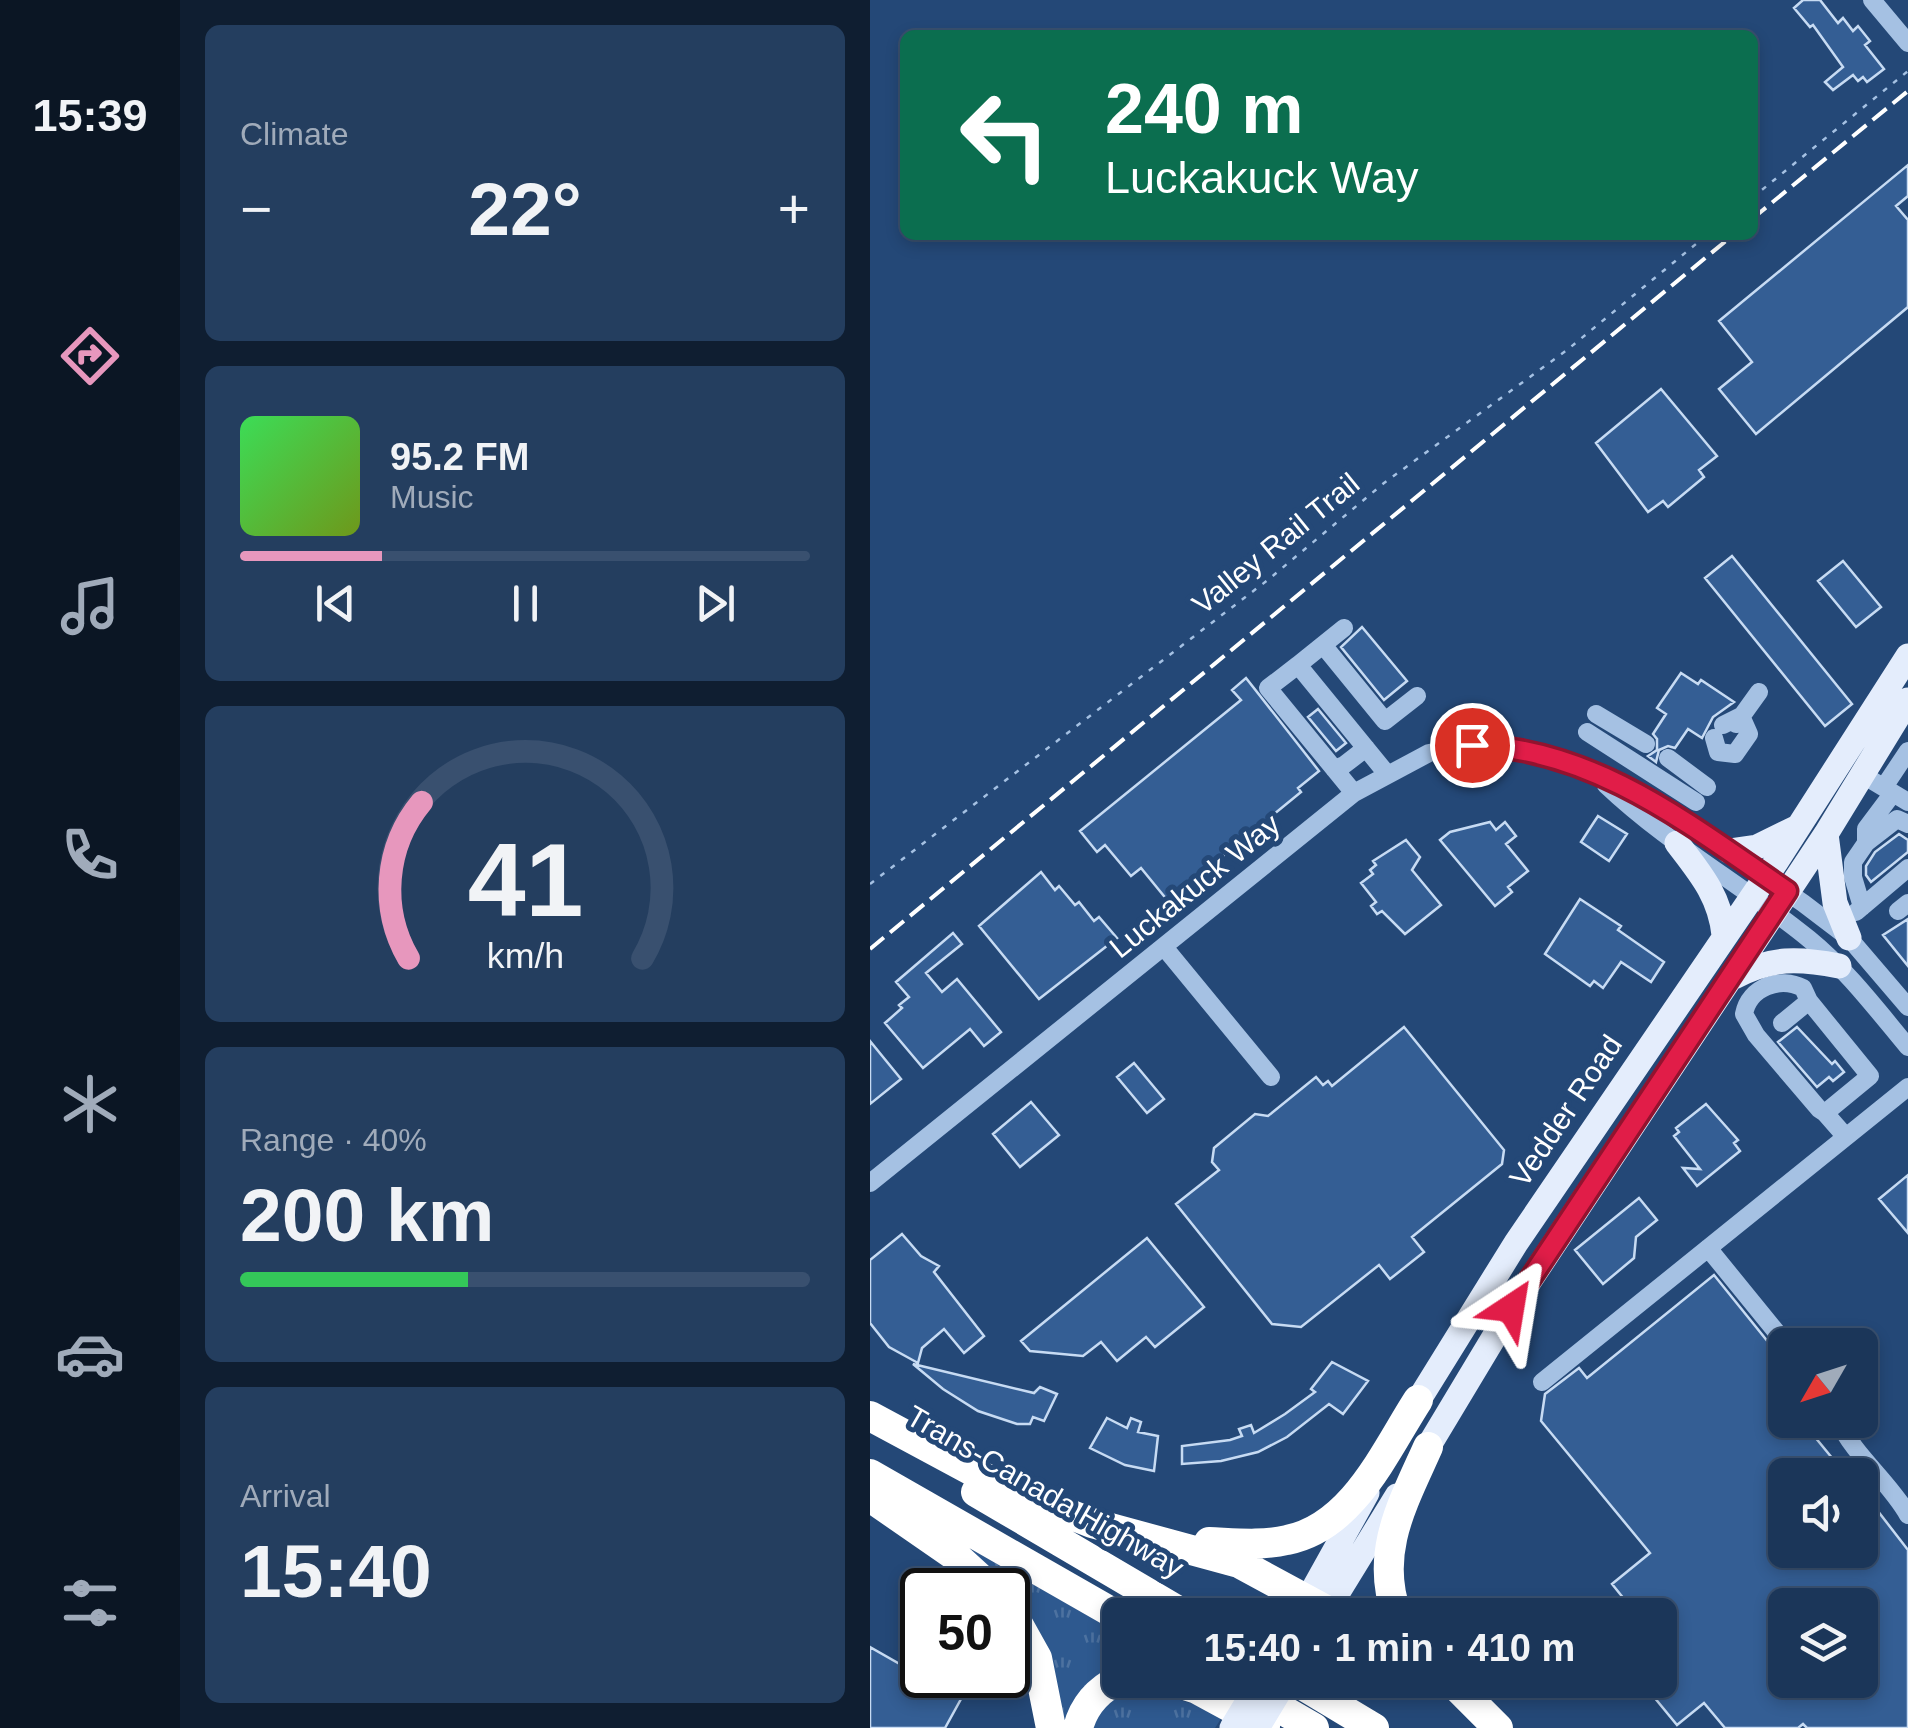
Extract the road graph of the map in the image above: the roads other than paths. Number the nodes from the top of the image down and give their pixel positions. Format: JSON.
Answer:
{"nodes":[{"id":1,"x":1872,"y":0,"type":"edge"},
{"id":2,"x":1908,"y":43,"type":"edge"},
{"id":3,"x":1344,"y":628,"type":"dead end"},
{"id":4,"x":1323,"y":645,"type":"junction"},
{"id":5,"x":1908,"y":656,"type":"edge"},
{"id":6,"x":1298,"y":666,"type":"junction"},
{"id":7,"x":1758,"y":692,"type":"dead end"},
{"id":8,"x":1416,"y":696,"type":"dead end"},
{"id":9,"x":1596,"y":714,"type":"dead end"},
{"id":10,"x":1905,"y":714,"type":"edge"},
{"id":11,"x":1385,"y":720,"type":"junction"},
{"id":12,"x":1587,"y":732,"type":"dead end"},
{"id":13,"x":1723,"y":738,"type":"dead end"},
{"id":14,"x":1362,"y":744,"type":"junction"},
{"id":15,"x":1646,"y":744,"type":"dead end"},
{"id":16,"x":1908,"y":750,"type":"edge"},
{"id":17,"x":1668,"y":758,"type":"dead end"},
{"id":18,"x":1334,"y":769,"type":"junction"},
{"id":19,"x":1387,"y":774,"type":"junction"},
{"id":20,"x":1595,"y":775,"type":"junction"},
{"id":21,"x":1893,"y":790,"type":"edge"},
{"id":22,"x":1354,"y":793,"type":"junction"},
{"id":23,"x":1908,"y":824,"type":"edge"},
{"id":24,"x":1798,"y":827,"type":"junction"},
{"id":25,"x":1826,"y":834,"type":"junction"},
{"id":26,"x":1677,"y":843,"type":"junction"},
{"id":27,"x":1866,"y":843,"type":"junction"},
{"id":28,"x":1729,"y":851,"type":"junction"},
{"id":29,"x":1908,"y":868,"type":"edge"},
{"id":30,"x":1769,"y":894,"type":"junction"},
{"id":31,"x":1851,"y":922,"type":"junction"},
{"id":32,"x":1724,"y":935,"type":"junction"},
{"id":33,"x":1164,"y":947,"type":"junction"},
{"id":34,"x":1839,"y":966,"type":"junction"},
{"id":35,"x":1729,"y":979,"type":"junction"},
{"id":36,"x":1809,"y":1002,"type":"junction"},
{"id":37,"x":1908,"y":1008,"type":"edge"},
{"id":38,"x":1782,"y":1023,"type":"dead end"},
{"id":39,"x":1908,"y":1047,"type":"edge"},
{"id":40,"x":1271,"y":1077,"type":"dead end"},
{"id":41,"x":1908,"y":1087,"type":"edge"},
{"id":42,"x":1826,"y":1112,"type":"junction"},
{"id":43,"x":1846,"y":1138,"type":"junction"},
{"id":44,"x":870,"y":1184,"type":"edge"},
{"id":45,"x":1708,"y":1248,"type":"junction"},
{"id":46,"x":1773,"y":1328,"type":"edge"},
{"id":47,"x":1542,"y":1382,"type":"dead end"},
{"id":48,"x":1418,"y":1400,"type":"junction"},
{"id":49,"x":870,"y":1416,"type":"edge"},
{"id":50,"x":870,"y":1430,"type":"edge"},
{"id":51,"x":1848,"y":1438,"type":"edge"},
{"id":52,"x":1428,"y":1447,"type":"junction"},
{"id":53,"x":870,"y":1474,"type":"edge"},
{"id":54,"x":870,"y":1497,"type":"edge"},
{"id":55,"x":1908,"y":1515,"type":"edge"},
{"id":56,"x":1156,"y":1538,"type":"junction"},
{"id":57,"x":969,"y":1568,"type":"edge"},
{"id":58,"x":1156,"y":1598,"type":"edge"},
{"id":59,"x":1297,"y":1598,"type":"edge"},
{"id":60,"x":1324,"y":1598,"type":"edge"},
{"id":61,"x":1327,"y":1598,"type":"edge"},
{"id":62,"x":1392,"y":1598,"type":"edge"},
{"id":63,"x":1102,"y":1606,"type":"edge"},
{"id":64,"x":1030,"y":1645,"type":"edge"},
{"id":65,"x":1102,"y":1691,"type":"edge"},
{"id":66,"x":1213,"y":1698,"type":"edge"},
{"id":67,"x":1250,"y":1698,"type":"edge"},
{"id":68,"x":1262,"y":1698,"type":"edge"},
{"id":69,"x":1276,"y":1698,"type":"edge"},
{"id":70,"x":1324,"y":1698,"type":"edge"},
{"id":71,"x":1460,"y":1698,"type":"edge"},
{"id":72,"x":1468,"y":1698,"type":"edge"},
{"id":73,"x":1492,"y":1722,"type":"edge"},
{"id":74,"x":1052,"y":1728,"type":"edge"},
{"id":75,"x":1078,"y":1728,"type":"edge"},
{"id":76,"x":1232,"y":1728,"type":"edge"},
{"id":77,"x":1258,"y":1728,"type":"edge"},
{"id":78,"x":1268,"y":1728,"type":"edge"},
{"id":79,"x":1314,"y":1728,"type":"edge"},
{"id":80,"x":1374,"y":1728,"type":"edge"}],
"edges":[{"from":1,"to":2,"type":"street"},
{"from":3,"to":4,"type":"street"},
{"from":4,"to":6,"type":"street"},
{"from":4,"to":11,"type":"street"},
{"from":5,"to":24,"type":"main road","name":"Vedder Road"},
{"from":6,"to":14,"type":"street"},
{"from":6,"to":18,"type":"street"},
{"from":7,"to":13,"type":"street"},
{"from":8,"to":11,"type":"street"},
{"from":9,"to":15,"type":"street"},
{"from":10,"to":21,"type":"main road","name":"Vedder Road"},
{"from":11,"to":14,"type":"street"},
{"from":12,"to":17,"type":"street"},
{"from":14,"to":18,"type":"street"},
{"from":14,"to":19,"type":"street"},
{"from":16,"to":21,"type":"street"},
{"from":18,"to":22,"type":"street"},
{"from":19,"to":20,"type":"street","name":"Luckakuck Way"},
{"from":19,"to":22,"type":"street","name":"Luckakuck Way"},
{"from":20,"to":26,"type":"street","name":"Luckakuck Way"},
{"from":20,"to":28,"type":"street","name":"Luckakuck Way"},
{"from":21,"to":25,"type":"main road","name":"Vedder Road"},
{"from":21,"to":27,"type":"street"},
{"from":22,"to":33,"type":"street","name":"Luckakuck Way"},
{"from":23,"to":27,"type":"street"},
{"from":24,"to":28,"type":"main road"},
{"from":24,"to":30,"type":"main road","name":"Vedder Road"},
{"from":25,"to":30,"type":"main road","name":"Vedder Road"},
{"from":25,"to":31,"type":"main road"},
{"from":26,"to":30,"type":"street","name":"Luckakuck Way"},
{"from":26,"to":32,"type":"main road"},
{"from":27,"to":31,"type":"street"},
{"from":28,"to":30,"type":"street","name":"Luckakuck Way"},
{"from":29,"to":31,"type":"street"},
{"from":30,"to":31,"type":"street","name":"Luckakuck Way"},
{"from":30,"to":32,"type":"main road","name":"Vedder Road"},
{"from":30,"to":34,"type":"street","name":"Luckakuck Way"},
{"from":30,"to":35,"type":"main road","name":"Vedder Road"},
{"from":31,"to":37,"type":"street","name":"Luckakuck Way"},
{"from":32,"to":48,"type":"main road","name":"Vedder Road"},
{"from":33,"to":40,"type":"street"},
{"from":33,"to":44,"type":"street","name":"Luckakuck Way"},
{"from":34,"to":35,"type":"main road"},
{"from":34,"to":39,"type":"street","name":"Luckakuck Way"},
{"from":35,"to":52,"type":"main road","name":"Vedder Road"},
{"from":36,"to":38,"type":"street"},
{"from":36,"to":42,"type":"street"},
{"from":36,"to":42,"type":"street"},
{"from":41,"to":43,"type":"street"},
{"from":42,"to":43,"type":"street"},
{"from":43,"to":45,"type":"street"},
{"from":45,"to":46,"type":"street"},
{"from":45,"to":47,"type":"street"},
{"from":48,"to":56,"type":"highway"},
{"from":48,"to":60,"type":"main road","name":"Vedder Road"},
{"from":49,"to":56,"type":"highway"},
{"from":50,"to":58,"type":"highway","name":"Trans-Canada Highway"},
{"from":51,"to":55,"type":"street"},
{"from":52,"to":61,"type":"main road","name":"Vedder Road"},
{"from":52,"to":62,"type":"highway"},
{"from":53,"to":63,"type":"highway"},
{"from":54,"to":57,"type":"highway"},
{"from":56,"to":59,"type":"highway"},
{"from":64,"to":74,"type":"highway"},
{"from":65,"to":75,"type":"highway"},
{"from":66,"to":78,"type":"highway"},
{"from":67,"to":76,"type":"main road","bridge":true},
{"from":68,"to":79,"type":"highway"},
{"from":69,"to":77,"type":"main road","bridge":true},
{"from":70,"to":80,"type":"highway"},
{"from":71,"to":73,"type":"highway"},
{"from":72,"to":73,"type":"highway"}]}
